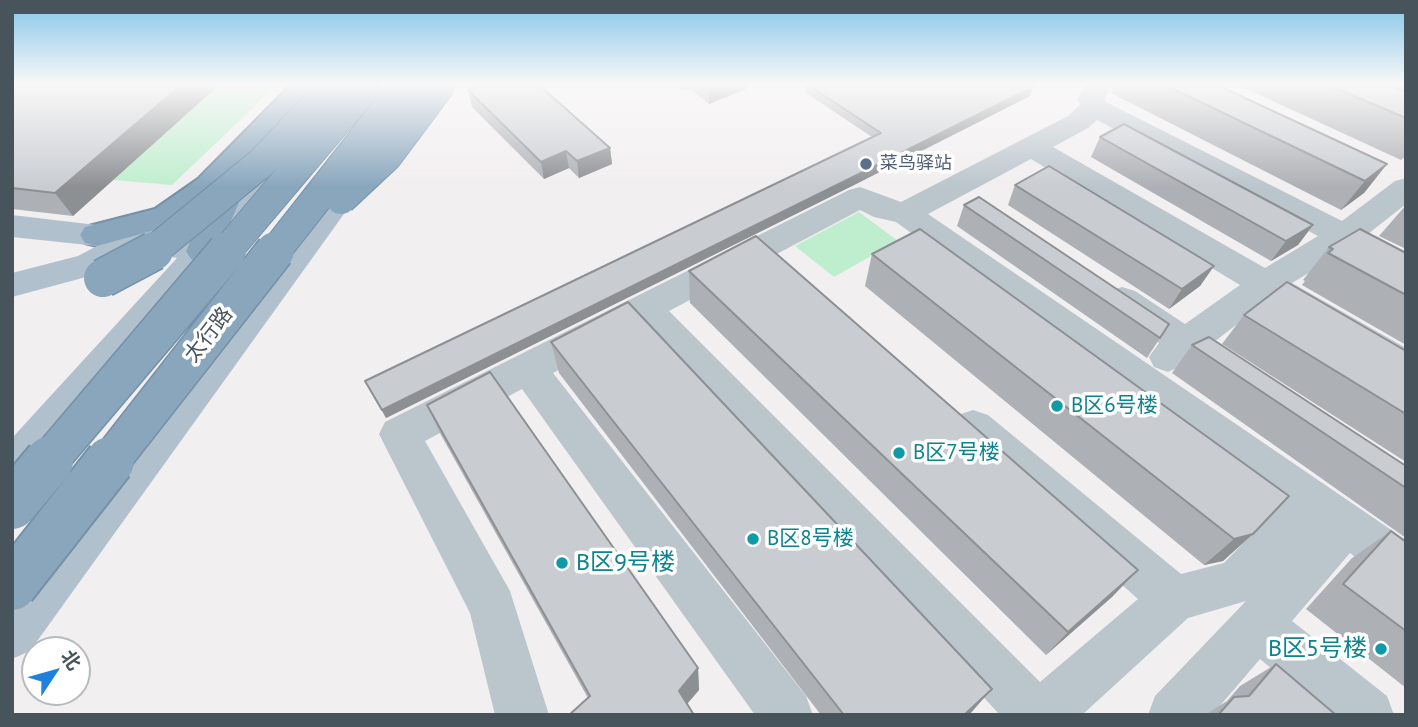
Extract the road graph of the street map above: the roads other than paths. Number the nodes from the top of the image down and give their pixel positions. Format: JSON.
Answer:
{"nodes":[{"id":1,"x":274,"y":119,"type":"edge"},
{"id":2,"x":303,"y":119,"type":"edge"},
{"id":3,"x":320,"y":119,"type":"edge"},
{"id":4,"x":338,"y":119,"type":"edge"},
{"id":5,"x":379,"y":119,"type":"edge"},
{"id":6,"x":399,"y":119,"type":"edge"},
{"id":7,"x":415,"y":119,"type":"edge"},
{"id":8,"x":1080,"y":119,"type":"edge"},
{"id":9,"x":1137,"y":119,"type":"edge"},
{"id":10,"x":1030,"y":146,"type":"junction"},
{"id":11,"x":246,"y":148,"type":"junction"},
{"id":12,"x":953,"y":186,"type":"junction"},
{"id":13,"x":1400,"y":186,"type":"edge"},
{"id":14,"x":985,"y":208,"type":"edge"},
{"id":15,"x":905,"y":213,"type":"junction"},
{"id":16,"x":170,"y":214,"type":"junction"},
{"id":17,"x":12,"y":226,"type":"edge"},
{"id":18,"x":97,"y":235,"type":"junction"},
{"id":19,"x":1344,"y":236,"type":"junction"},
{"id":20,"x":133,"y":241,"type":"junction"},
{"id":21,"x":762,"y":247,"type":"junction"},
{"id":22,"x":12,"y":251,"type":"edge"},
{"id":23,"x":203,"y":251,"type":"junction"},
{"id":24,"x":1406,"y":268,"type":"edge"},
{"id":25,"x":794,"y":274,"type":"edge"},
{"id":26,"x":103,"y":278,"type":"junction"},
{"id":27,"x":1095,"y":282,"type":"edge"},
{"id":28,"x":1266,"y":283,"type":"junction"},
{"id":29,"x":12,"y":285,"type":"edge"},
{"id":30,"x":243,"y":292,"type":"junction"},
{"id":31,"x":12,"y":295,"type":"edge"},
{"id":32,"x":644,"y":308,"type":"junction"},
{"id":33,"x":12,"y":312,"type":"edge"},
{"id":34,"x":1186,"y":343,"type":"junction"},
{"id":35,"x":220,"y":361,"type":"junction"},
{"id":36,"x":1406,"y":366,"type":"edge"},
{"id":37,"x":528,"y":368,"type":"junction"},
{"id":38,"x":1140,"y":379,"type":"junction"},
{"id":39,"x":1267,"y":397,"type":"edge"},
{"id":40,"x":942,"y":400,"type":"edge"},
{"id":41,"x":12,"y":468,"type":"edge"},
{"id":42,"x":12,"y":505,"type":"edge"},
{"id":43,"x":1330,"y":513,"type":"junction"},
{"id":44,"x":1406,"y":567,"type":"edge"},
{"id":45,"x":12,"y":586,"type":"edge"},
{"id":46,"x":1174,"y":598,"type":"junction"},
{"id":47,"x":1258,"y":625,"type":"junction"},
{"id":48,"x":12,"y":634,"type":"edge"},
{"id":49,"x":522,"y":715,"type":"edge"},
{"id":50,"x":787,"y":715,"type":"edge"},
{"id":51,"x":1036,"y":715,"type":"edge"},
{"id":52,"x":1042,"y":715,"type":"edge"},
{"id":53,"x":1174,"y":715,"type":"edge"},
{"id":54,"x":1368,"y":715,"type":"edge"}],
"edges":[{"from":1,"to":11,"type":"highway"},
{"from":2,"to":26,"type":"highway","bridge":true},
{"from":3,"to":23,"type":"main road"},
{"from":4,"to":42,"type":"highway","name":"太行路","bridge":true},
{"from":5,"to":30,"type":"highway","name":"太行路","bridge":true},
{"from":6,"to":35,"type":"main road"},
{"from":7,"to":30,"type":"highway","bridge":true},
{"from":8,"to":10,"type":"street"},
{"from":9,"to":19,"type":"street"},
{"from":10,"to":12,"type":"street"},
{"from":10,"to":28,"type":"street"},
{"from":11,"to":16,"type":"highway"},
{"from":11,"to":23,"type":"highway","bridge":true},
{"from":12,"to":14,"type":"street"},
{"from":12,"to":15,"type":"street"},
{"from":13,"to":19,"type":"street"},
{"from":15,"to":21,"type":"street"},
{"from":15,"to":38,"type":"street"},
{"from":16,"to":18,"type":"highway"},
{"from":16,"to":20,"type":"main road"},
{"from":17,"to":18,"type":"main road"},
{"from":18,"to":20,"type":"main road"},
{"from":18,"to":22,"type":"main road"},
{"from":19,"to":24,"type":"street"},
{"from":19,"to":28,"type":"street"},
{"from":20,"to":23,"type":"main road"},
{"from":20,"to":29,"type":"main road"},
{"from":21,"to":25,"type":"street"},
{"from":21,"to":32,"type":"street"},
{"from":23,"to":35,"type":"main road"},
{"from":23,"to":41,"type":"main road"},
{"from":26,"to":31,"type":"main road"},
{"from":26,"to":33,"type":"main road"},
{"from":27,"to":34,"type":"street"},
{"from":28,"to":34,"type":"street"},
{"from":28,"to":36,"type":"street"},
{"from":30,"to":45,"type":"highway","name":"太行路","bridge":true},
{"from":32,"to":37,"type":"street"},
{"from":32,"to":51,"type":"street"},
{"from":34,"to":38,"type":"street"},
{"from":34,"to":39,"type":"street"},
{"from":35,"to":48,"type":"main road"},
{"from":37,"to":49,"type":"street"},
{"from":37,"to":50,"type":"street"},
{"from":38,"to":43,"type":"street"},
{"from":40,"to":46,"type":"street"},
{"from":43,"to":44,"type":"street"},
{"from":43,"to":46,"type":"street"},
{"from":43,"to":47,"type":"street"},
{"from":46,"to":52,"type":"street"},
{"from":47,"to":53,"type":"street"},
{"from":47,"to":54,"type":"street"}]}
